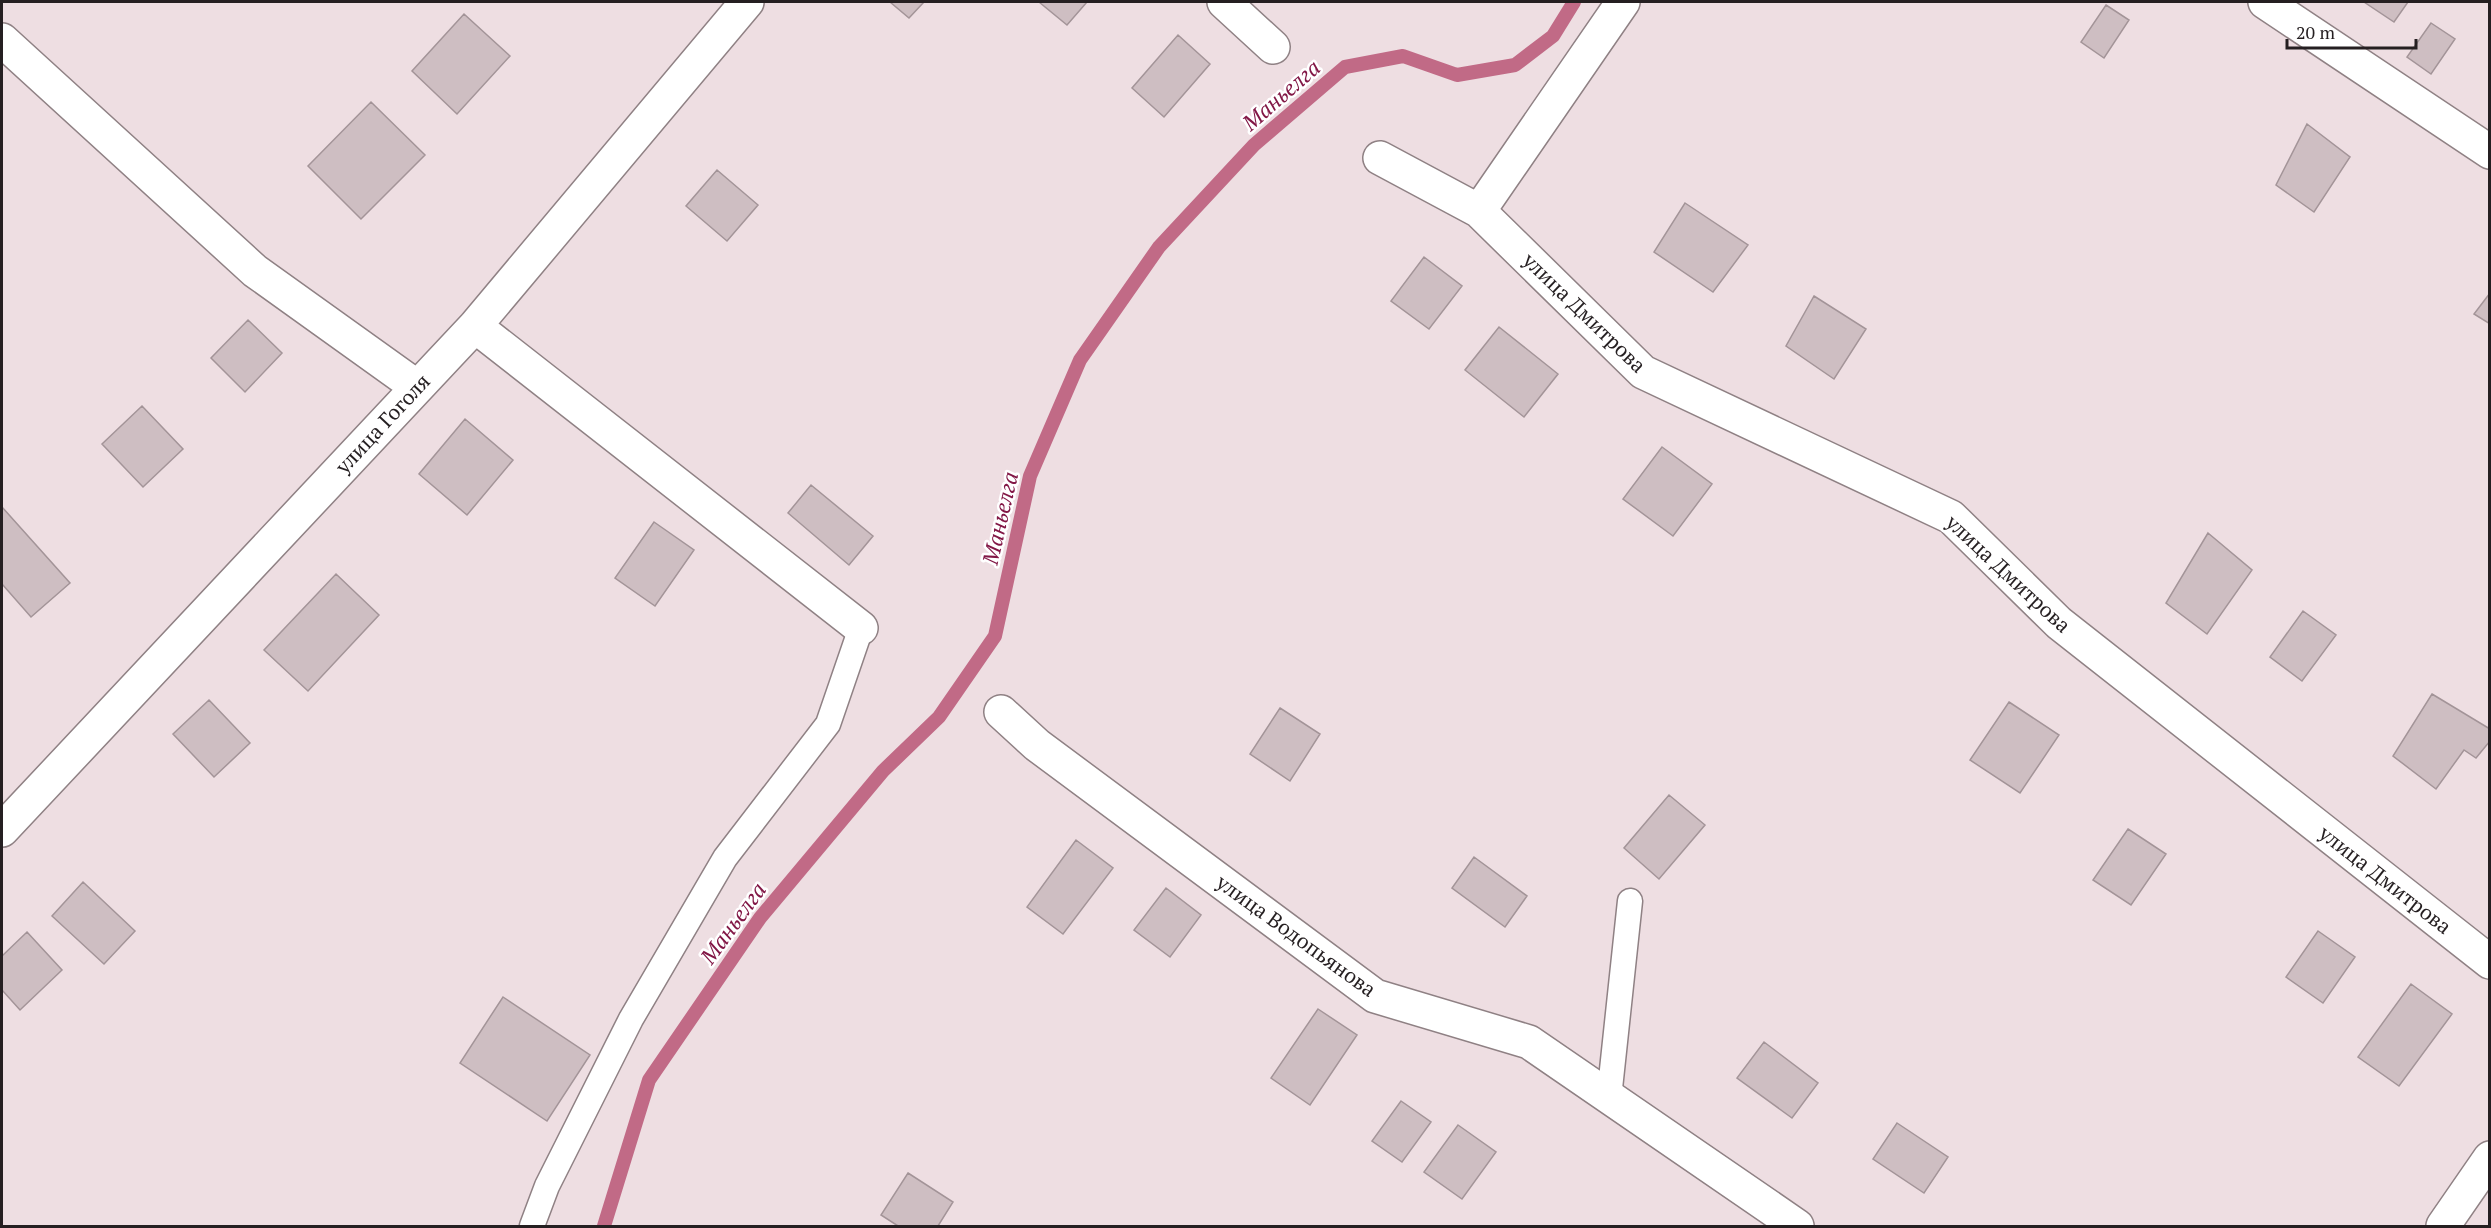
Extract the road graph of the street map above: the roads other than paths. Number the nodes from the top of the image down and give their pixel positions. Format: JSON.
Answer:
{"nodes":[{"id":1,"x":747,"y":2,"type":"edge"},
{"id":2,"x":1224,"y":2,"type":"edge"},
{"id":3,"x":1623,"y":2,"type":"edge"},
{"id":4,"x":2265,"y":2,"type":"edge"},
{"id":5,"x":2,"y":40,"type":"edge"},
{"id":6,"x":1273,"y":47,"type":"dead end"},
{"id":7,"x":2490,"y":152,"type":"edge"},
{"id":8,"x":1380,"y":158,"type":"dead end"},
{"id":9,"x":1479,"y":211,"type":"junction"},
{"id":10,"x":475,"y":326,"type":"junction"},
{"id":11,"x":417,"y":387,"type":"junction"},
{"id":12,"x":861,"y":628,"type":"joint"},
{"id":13,"x":1001,"y":712,"type":"dead end"},
{"id":14,"x":2,"y":830,"type":"edge"},
{"id":15,"x":1630,"y":901,"type":"dead end"},
{"id":16,"x":2490,"y":962,"type":"edge"},
{"id":17,"x":1609,"y":1098,"type":"junction"},
{"id":18,"x":2490,"y":1158,"type":"edge"},
{"id":19,"x":532,"y":1227,"type":"edge"},
{"id":20,"x":1797,"y":1227,"type":"edge"},
{"id":21,"x":2443,"y":1227,"type":"edge"}],
"edges":[{"from":1,"to":10,"type":"street","name":"улица Гоголя"},
{"from":2,"to":6,"type":"street"},
{"from":3,"to":9,"type":"street"},
{"from":4,"to":7,"type":"street"},
{"from":5,"to":11,"type":"street"},
{"from":8,"to":9,"type":"street","name":"улица Дмитрова"},
{"from":9,"to":16,"type":"street","name":"улица Дмитрова"},
{"from":10,"to":11,"type":"street","name":"улица Гоголя"},
{"from":10,"to":12,"type":"street"},
{"from":11,"to":14,"type":"street","name":"улица Гоголя"},
{"from":12,"to":19,"type":"lane"},
{"from":13,"to":17,"type":"street","name":"улица Водопьянова"},
{"from":15,"to":17,"type":"lane"},
{"from":17,"to":20,"type":"street","name":"улица Водопьянова"},
{"from":18,"to":21,"type":"street"}]}
